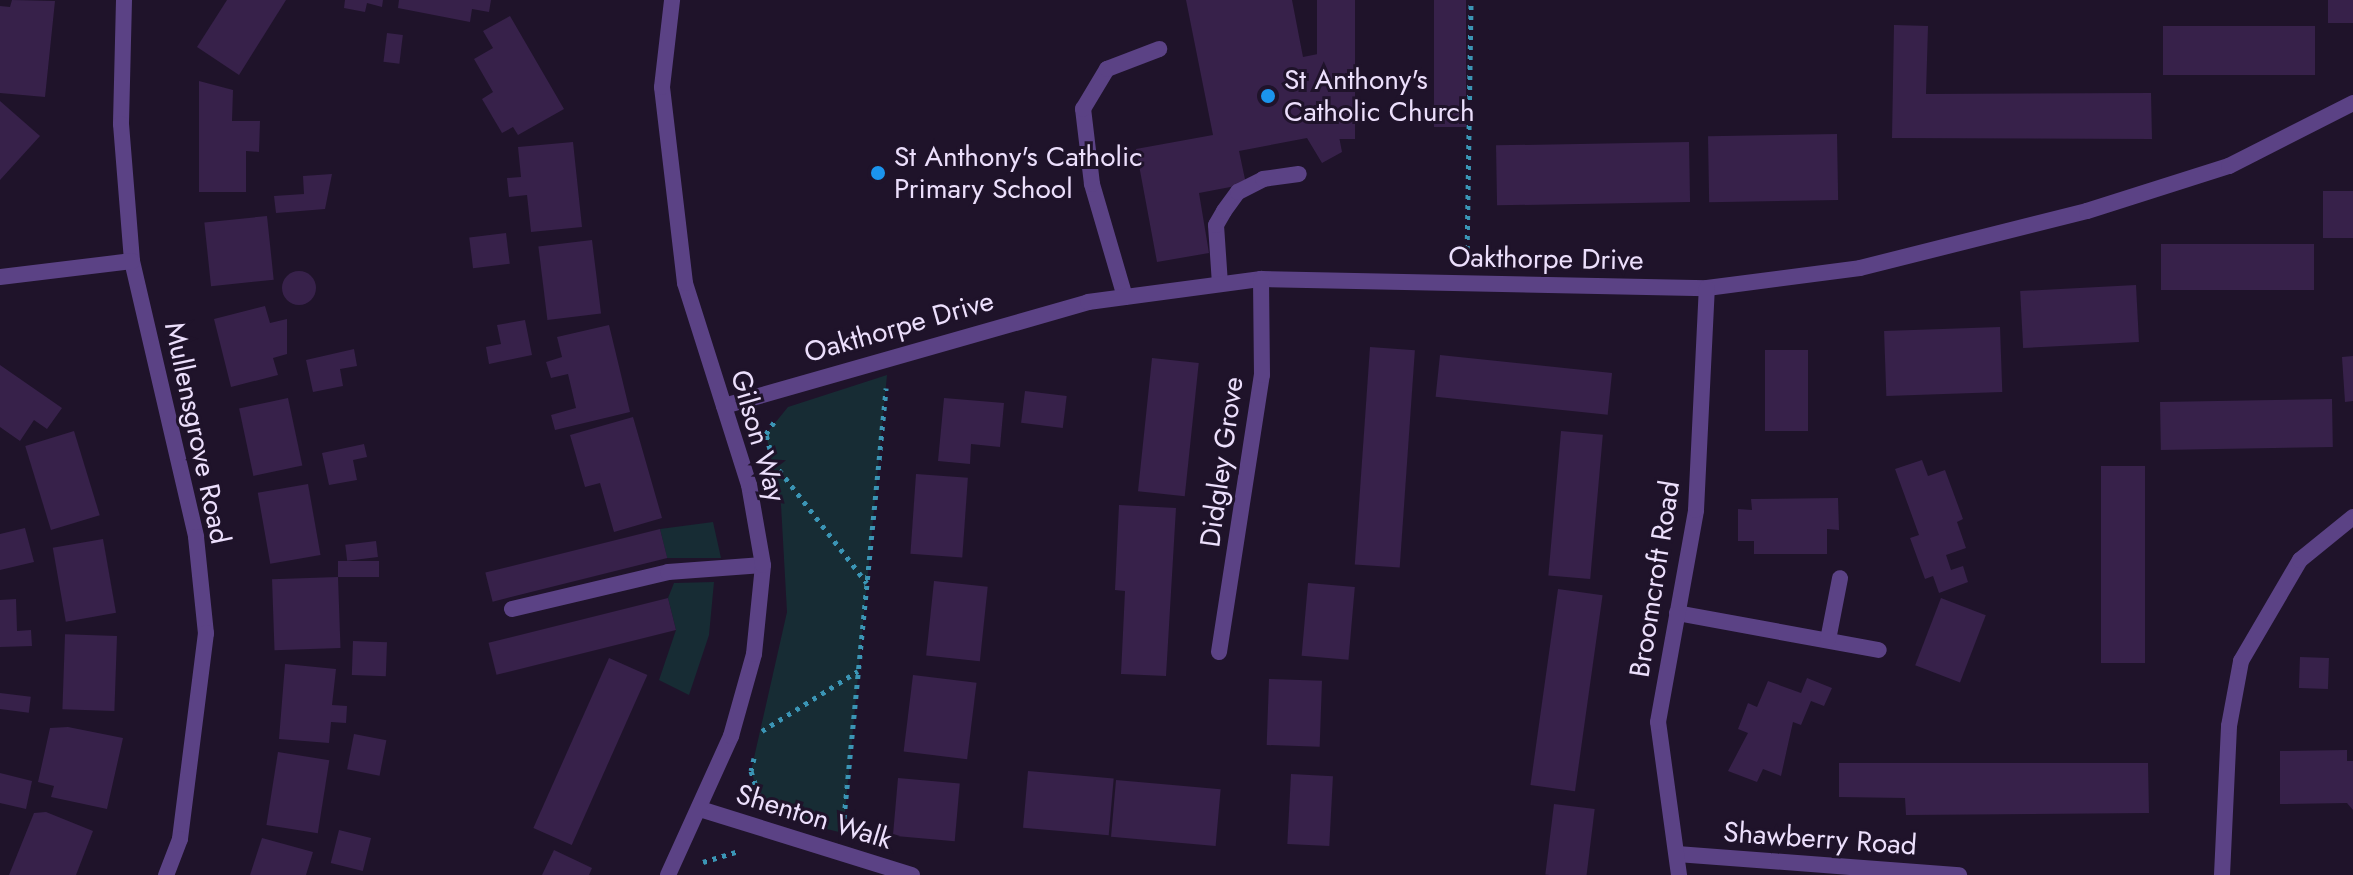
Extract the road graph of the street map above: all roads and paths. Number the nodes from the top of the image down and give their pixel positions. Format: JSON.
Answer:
{"nodes":[{"id":1,"x":124,"y":0,"type":"edge"},
{"id":2,"x":672,"y":0,"type":"edge"},
{"id":3,"x":1471,"y":0,"type":"edge"},
{"id":4,"x":1159,"y":49,"type":"dead end"},
{"id":5,"x":2353,"y":103,"type":"edge"},
{"id":6,"x":1299,"y":174,"type":"dead end"},
{"id":7,"x":132,"y":261,"type":"junction"},
{"id":8,"x":0,"y":277,"type":"edge"},
{"id":9,"x":1261,"y":279,"type":"junction"},
{"id":10,"x":1467,"y":283,"type":"junction"},
{"id":11,"x":1220,"y":284,"type":"junction"},
{"id":12,"x":1707,"y":288,"type":"junction"},
{"id":13,"x":1125,"y":297,"type":"junction"},
{"id":14,"x":889,"y":356,"type":"junction"},
{"id":15,"x":724,"y":406,"type":"junction"},
{"id":16,"x":772,"y":461,"type":"dead end"},
{"id":17,"x":2353,"y":517,"type":"edge"},
{"id":18,"x":763,"y":565,"type":"junction"},
{"id":19,"x":1840,"y":578,"type":"dead end"},
{"id":20,"x":867,"y":583,"type":"junction"},
{"id":21,"x":512,"y":609,"type":"dead end"},
{"id":22,"x":1677,"y":613,"type":"junction"},
{"id":23,"x":1828,"y":640,"type":"junction"},
{"id":24,"x":1879,"y":650,"type":"dead end"},
{"id":25,"x":1219,"y":652,"type":"dead end"},
{"id":26,"x":858,"y":671,"type":"junction"},
{"id":27,"x":761,"y":732,"type":"dead end"},
{"id":28,"x":700,"y":809,"type":"junction"},
{"id":29,"x":1677,"y":854,"type":"junction"},
{"id":30,"x":840,"y":855,"type":"junction"},
{"id":31,"x":166,"y":875,"type":"edge"},
{"id":32,"x":668,"y":875,"type":"edge"},
{"id":33,"x":912,"y":875,"type":"edge"},
{"id":34,"x":1679,"y":875,"type":"edge"},
{"id":35,"x":1959,"y":875,"type":"edge"},
{"id":36,"x":2222,"y":875,"type":"edge"}],
"edges":[{"from":1,"to":7,"type":"street","name":"Mullensgrove Road"},
{"from":2,"to":15,"type":"street","name":"Gilson Way"},
{"from":3,"to":10,"type":"path"},
{"from":4,"to":13,"type":"street"},
{"from":5,"to":12,"type":"street","name":"Oakthorpe Drive"},
{"from":6,"to":11,"type":"street"},
{"from":7,"to":8,"type":"street"},
{"from":7,"to":31,"type":"street","name":"Mullensgrove Road"},
{"from":9,"to":10,"type":"street","name":"Oakthorpe Drive"},
{"from":9,"to":11,"type":"street","name":"Oakthorpe Drive"},
{"from":9,"to":25,"type":"street","name":"Didgley Grove"},
{"from":10,"to":12,"type":"street","name":"Oakthorpe Drive"},
{"from":11,"to":13,"type":"street","name":"Oakthorpe Drive"},
{"from":12,"to":22,"type":"street","name":"Broomcroft Road"},
{"from":13,"to":14,"type":"street","name":"Oakthorpe Drive"},
{"from":14,"to":15,"type":"street","name":"Oakthorpe Drive"},
{"from":14,"to":20,"type":"path"},
{"from":15,"to":18,"type":"street","name":"Gilson Way"},
{"from":16,"to":20,"type":"path"},
{"from":17,"to":36,"type":"street"},
{"from":18,"to":21,"type":"street"},
{"from":18,"to":28,"type":"street","name":"Gilson Way"},
{"from":19,"to":23,"type":"street"},
{"from":20,"to":26,"type":"path"},
{"from":22,"to":23,"type":"street"},
{"from":22,"to":29,"type":"street","name":"Broomcroft Road"},
{"from":23,"to":24,"type":"street"},
{"from":26,"to":27,"type":"path"},
{"from":26,"to":30,"type":"path"},
{"from":28,"to":30,"type":"street","name":"Shenton Walk"},
{"from":28,"to":32,"type":"street","name":"Gilson Way"},
{"from":29,"to":34,"type":"street","name":"Broomcroft Road"},
{"from":29,"to":35,"type":"street","name":"Shawberry Road"},
{"from":30,"to":33,"type":"street","name":"Shenton Walk"}]}
